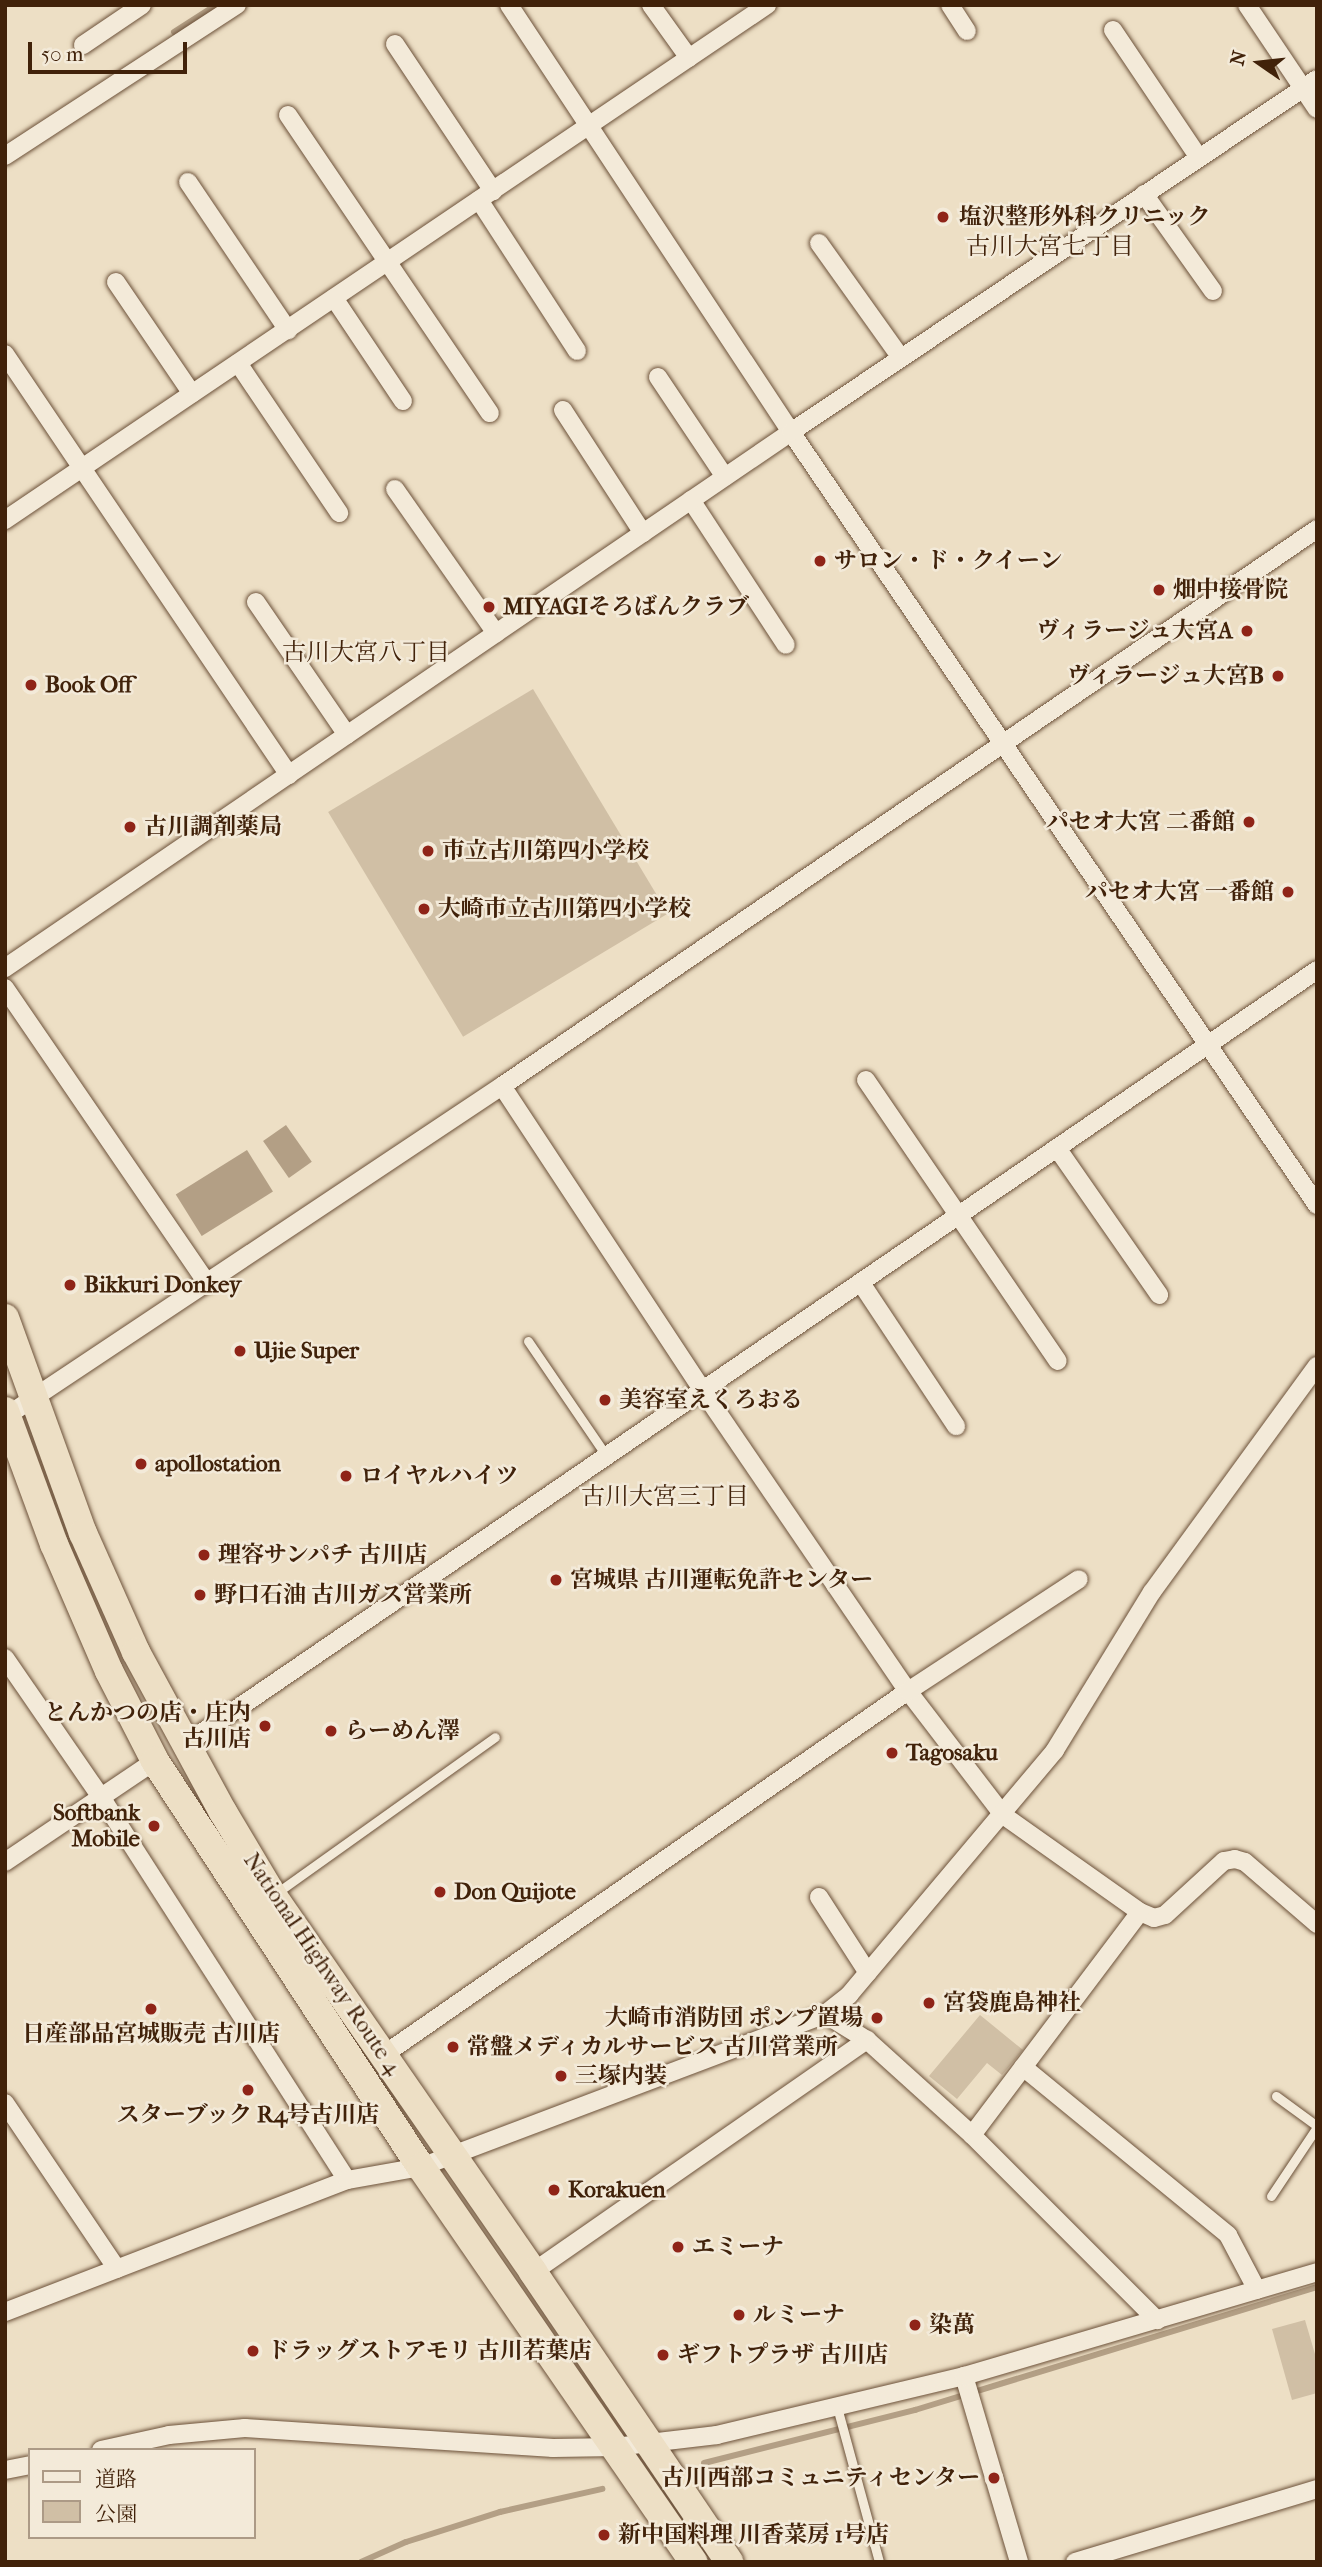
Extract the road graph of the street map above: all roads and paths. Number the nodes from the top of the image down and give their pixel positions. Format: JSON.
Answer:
{"nodes":[{"id":1,"x":237,"y":5,"type":"edge"},
{"id":2,"x":509,"y":5,"type":"edge"},
{"id":3,"x":651,"y":5,"type":"edge"},
{"id":4,"x":766,"y":5,"type":"edge"},
{"id":5,"x":950,"y":5,"type":"edge"},
{"id":6,"x":1247,"y":5,"type":"edge"},
{"id":7,"x":135,"y":7,"type":"edge"},
{"id":8,"x":1113,"y":30,"type":"dead end"},
{"id":9,"x":967,"y":31,"type":"dead end"},
{"id":10,"x":83,"y":44,"type":"dead end"},
{"id":11,"x":394,"y":44,"type":"dead end"},
{"id":12,"x":689,"y":58,"type":"junction"},
{"id":13,"x":1310,"y":83,"type":"edge"},
{"id":14,"x":1317,"y":109,"type":"edge"},
{"id":15,"x":288,"y":115,"type":"dead end"},
{"id":16,"x":591,"y":125,"type":"junction"},
{"id":17,"x":5,"y":156,"type":"edge"},
{"id":18,"x":1199,"y":158,"type":"junction"},
{"id":19,"x":188,"y":182,"type":"dead end"},
{"id":20,"x":1144,"y":194,"type":"junction"},
{"id":21,"x":486,"y":195,"type":"junction"},
{"id":22,"x":819,"y":243,"type":"dead end"},
{"id":23,"x":388,"y":262,"type":"junction"},
{"id":24,"x":116,"y":282,"type":"dead end"},
{"id":25,"x":1213,"y":291,"type":"dead end"},
{"id":26,"x":334,"y":298,"type":"junction"},
{"id":27,"x":288,"y":330,"type":"junction"},
{"id":28,"x":577,"y":351,"type":"dead end"},
{"id":29,"x":5,"y":354,"type":"edge"},
{"id":30,"x":901,"y":358,"type":"junction"},
{"id":31,"x":238,"y":363,"type":"junction"},
{"id":32,"x":658,"y":377,"type":"dead end"},
{"id":33,"x":192,"y":394,"type":"junction"},
{"id":34,"x":403,"y":401,"type":"dead end"},
{"id":35,"x":563,"y":410,"type":"dead end"},
{"id":36,"x":490,"y":413,"type":"dead end"},
{"id":37,"x":791,"y":432,"type":"junction"},
{"id":38,"x":82,"y":468,"type":"junction"},
{"id":39,"x":724,"y":478,"type":"junction"},
{"id":40,"x":395,"y":489,"type":"dead end"},
{"id":41,"x":691,"y":500,"type":"junction"},
{"id":42,"x":339,"y":513,"type":"dead end"},
{"id":43,"x":5,"y":520,"type":"edge"},
{"id":44,"x":1317,"y":529,"type":"edge"},
{"id":45,"x":643,"y":533,"type":"junction"},
{"id":46,"x":256,"y":602,"type":"dead end"},
{"id":47,"x":496,"y":633,"type":"junction"},
{"id":48,"x":786,"y":645,"type":"dead end"},
{"id":49,"x":347,"y":735,"type":"junction"},
{"id":50,"x":1002,"y":743,"type":"junction"},
{"id":51,"x":289,"y":775,"type":"junction"},
{"id":52,"x":5,"y":968,"type":"edge"},
{"id":53,"x":1317,"y":970,"type":"edge"},
{"id":54,"x":5,"y":988,"type":"edge"},
{"id":55,"x":1208,"y":1045,"type":"junction"},
{"id":56,"x":866,"y":1080,"type":"dead end"},
{"id":57,"x":502,"y":1086,"type":"junction"},
{"id":58,"x":1058,"y":1148,"type":"junction"},
{"id":59,"x":1317,"y":1205,"type":"edge"},
{"id":60,"x":959,"y":1216,"type":"junction"},
{"id":61,"x":207,"y":1283,"type":"junction"},
{"id":62,"x":860,"y":1283,"type":"junction"},
{"id":63,"x":1159,"y":1295,"type":"dead end"},
{"id":64,"x":5,"y":1318,"type":"edge"},
{"id":65,"x":528,"y":1340,"type":"dead end"},
{"id":66,"x":1058,"y":1360,"type":"dead end"},
{"id":67,"x":1317,"y":1366,"type":"edge"},
{"id":68,"x":703,"y":1391,"type":"junction"},
{"id":69,"x":33,"y":1398,"type":"junction"},
{"id":70,"x":6,"y":1415,"type":"edge"},
{"id":71,"x":957,"y":1426,"type":"dead end"},
{"id":72,"x":607,"y":1457,"type":"junction"},
{"id":73,"x":1079,"y":1579,"type":"dead end"},
{"id":74,"x":5,"y":1658,"type":"edge"},
{"id":75,"x":908,"y":1691,"type":"junction"},
{"id":76,"x":495,"y":1737,"type":"dead end"},
{"id":77,"x":184,"y":1745,"type":"junction"},
{"id":78,"x":155,"y":1760,"type":"junction"},
{"id":79,"x":101,"y":1797,"type":"junction"},
{"id":80,"x":1003,"y":1815,"type":"junction"},
{"id":81,"x":6,"y":1859,"type":"edge"},
{"id":82,"x":273,"y":1895,"type":"junction"},
{"id":83,"x":819,"y":1897,"type":"dead end"},
{"id":84,"x":1140,"y":1912,"type":"junction"},
{"id":85,"x":1317,"y":1924,"type":"edge"},
{"id":86,"x":868,"y":1973,"type":"junction"},
{"id":87,"x":825,"y":2014,"type":"junction"},
{"id":88,"x":867,"y":2040,"type":"junction"},
{"id":89,"x":382,"y":2056,"type":"junction"},
{"id":90,"x":1023,"y":2067,"type":"junction"},
{"id":91,"x":1276,"y":2096,"type":"dead end"},
{"id":92,"x":5,"y":2103,"type":"edge"},
{"id":93,"x":1317,"y":2127,"type":"edge"},
{"id":94,"x":972,"y":2135,"type":"junction"},
{"id":95,"x":451,"y":2156,"type":"junction"},
{"id":96,"x":421,"y":2167,"type":"junction"},
{"id":97,"x":348,"y":2180,"type":"junction"},
{"id":98,"x":1270,"y":2196,"type":"dead end"},
{"id":99,"x":117,"y":2269,"type":"junction"},
{"id":100,"x":533,"y":2272,"type":"junction"},
{"id":101,"x":1317,"y":2272,"type":"edge"},
{"id":102,"x":1256,"y":2290,"type":"junction"},
{"id":103,"x":5,"y":2312,"type":"edge"},
{"id":104,"x":1157,"y":2320,"type":"junction"},
{"id":105,"x":966,"y":2382,"type":"junction"},
{"id":106,"x":839,"y":2413,"type":"junction"},
{"id":107,"x":646,"y":2441,"type":"junction"},
{"id":108,"x":615,"y":2447,"type":"junction"},
{"id":109,"x":110,"y":2448,"type":"edge"},
{"id":110,"x":28,"y":2465,"type":"edge"},
{"id":111,"x":5,"y":2470,"type":"edge"},
{"id":112,"x":1317,"y":2489,"type":"edge"},
{"id":113,"x":693,"y":2562,"type":"edge"},
{"id":114,"x":729,"y":2562,"type":"edge"},
{"id":115,"x":878,"y":2562,"type":"edge"},
{"id":116,"x":1020,"y":2562,"type":"edge"},
{"id":117,"x":1075,"y":2562,"type":"edge"}],
"edges":[{"from":1,"to":17,"type":"street"},
{"from":2,"to":16,"type":"street"},
{"from":3,"to":12,"type":"street"},
{"from":4,"to":12,"type":"street"},
{"from":5,"to":9,"type":"street"},
{"from":6,"to":13,"type":"street"},
{"from":7,"to":10,"type":"street"},
{"from":8,"to":18,"type":"street"},
{"from":11,"to":21,"type":"street"},
{"from":12,"to":16,"type":"street"},
{"from":13,"to":14,"type":"street"},
{"from":13,"to":18,"type":"street"},
{"from":15,"to":23,"type":"street"},
{"from":16,"to":21,"type":"street"},
{"from":16,"to":37,"type":"street"},
{"from":18,"to":20,"type":"street"},
{"from":19,"to":27,"type":"street"},
{"from":20,"to":25,"type":"street"},
{"from":20,"to":30,"type":"street"},
{"from":21,"to":23,"type":"street"},
{"from":21,"to":28,"type":"street"},
{"from":22,"to":30,"type":"street"},
{"from":23,"to":26,"type":"street"},
{"from":23,"to":36,"type":"street"},
{"from":24,"to":33,"type":"street"},
{"from":26,"to":27,"type":"street"},
{"from":26,"to":34,"type":"street"},
{"from":27,"to":31,"type":"street"},
{"from":29,"to":38,"type":"street"},
{"from":30,"to":37,"type":"street"},
{"from":31,"to":33,"type":"street"},
{"from":31,"to":42,"type":"street"},
{"from":32,"to":39,"type":"street"},
{"from":33,"to":38,"type":"street"},
{"from":35,"to":45,"type":"street"},
{"from":37,"to":39,"type":"street"},
{"from":37,"to":50,"type":"street"},
{"from":38,"to":43,"type":"street"},
{"from":38,"to":51,"type":"street"},
{"from":39,"to":41,"type":"street"},
{"from":40,"to":47,"type":"street"},
{"from":41,"to":45,"type":"street"},
{"from":41,"to":48,"type":"street"},
{"from":44,"to":50,"type":"street"},
{"from":45,"to":47,"type":"street"},
{"from":46,"to":49,"type":"street"},
{"from":47,"to":49,"type":"street"},
{"from":49,"to":51,"type":"street"},
{"from":50,"to":55,"type":"street"},
{"from":50,"to":57,"type":"street"},
{"from":51,"to":52,"type":"street"},
{"from":53,"to":55,"type":"street"},
{"from":54,"to":61,"type":"street"},
{"from":55,"to":58,"type":"street"},
{"from":55,"to":59,"type":"street"},
{"from":56,"to":60,"type":"street"},
{"from":57,"to":61,"type":"street"},
{"from":57,"to":68,"type":"street"},
{"from":58,"to":60,"type":"street"},
{"from":58,"to":63,"type":"street"},
{"from":60,"to":62,"type":"street"},
{"from":60,"to":66,"type":"street"},
{"from":61,"to":69,"type":"street"},
{"from":62,"to":68,"type":"street"},
{"from":62,"to":71,"type":"street"},
{"from":64,"to":69,"type":"highway","name":"National Highway Route 4"},
{"from":65,"to":72,"type":"lane"},
{"from":67,"to":80,"type":"street"},
{"from":68,"to":72,"type":"street"},
{"from":68,"to":75,"type":"street"},
{"from":69,"to":70,"type":"street"},
{"from":69,"to":77,"type":"highway","name":"National Highway Route 4"},
{"from":70,"to":78,"type":"highway","name":"National Highway Route 4"},
{"from":72,"to":77,"type":"street"},
{"from":73,"to":75,"type":"street"},
{"from":74,"to":79,"type":"street"},
{"from":75,"to":80,"type":"street"},
{"from":75,"to":89,"type":"street"},
{"from":76,"to":82,"type":"lane"},
{"from":77,"to":82,"type":"highway","name":"National Highway Route 4"},
{"from":78,"to":79,"type":"street"},
{"from":78,"to":96,"type":"highway","name":"National Highway Route 4"},
{"from":79,"to":81,"type":"street"},
{"from":79,"to":97,"type":"street"},
{"from":80,"to":84,"type":"street"},
{"from":80,"to":86,"type":"street"},
{"from":82,"to":89,"type":"highway","name":"National Highway Route 4"},
{"from":83,"to":86,"type":"street"},
{"from":84,"to":85,"type":"street"},
{"from":84,"to":90,"type":"street"},
{"from":86,"to":87,"type":"street"},
{"from":87,"to":88,"type":"street"},
{"from":87,"to":95,"type":"street"},
{"from":88,"to":94,"type":"street"},
{"from":88,"to":100,"type":"street"},
{"from":89,"to":95,"type":"highway","name":"National Highway Route 4"},
{"from":90,"to":94,"type":"street"},
{"from":90,"to":102,"type":"street"},
{"from":91,"to":93,"type":"lane"},
{"from":92,"to":99,"type":"street"},
{"from":93,"to":98,"type":"lane"},
{"from":94,"to":104,"type":"street"},
{"from":95,"to":96,"type":"street"},
{"from":95,"to":100,"type":"highway","name":"National Highway Route 4"},
{"from":96,"to":97,"type":"street"},
{"from":96,"to":108,"type":"highway","name":"National Highway Route 4"},
{"from":97,"to":99,"type":"street"},
{"from":99,"to":103,"type":"street"},
{"from":100,"to":107,"type":"highway","name":"National Highway Route 4"},
{"from":101,"to":102,"type":"street"},
{"from":102,"to":104,"type":"street"},
{"from":104,"to":105,"type":"street"},
{"from":105,"to":106,"type":"street"},
{"from":105,"to":116,"type":"street"},
{"from":106,"to":107,"type":"street"},
{"from":106,"to":115,"type":"lane"},
{"from":107,"to":108,"type":"street"},
{"from":107,"to":114,"type":"highway","name":"National Highway Route 4"},
{"from":108,"to":109,"type":"street"},
{"from":108,"to":113,"type":"highway","name":"National Highway Route 4"},
{"from":110,"to":111,"type":"street"},
{"from":112,"to":117,"type":"street"}]}
